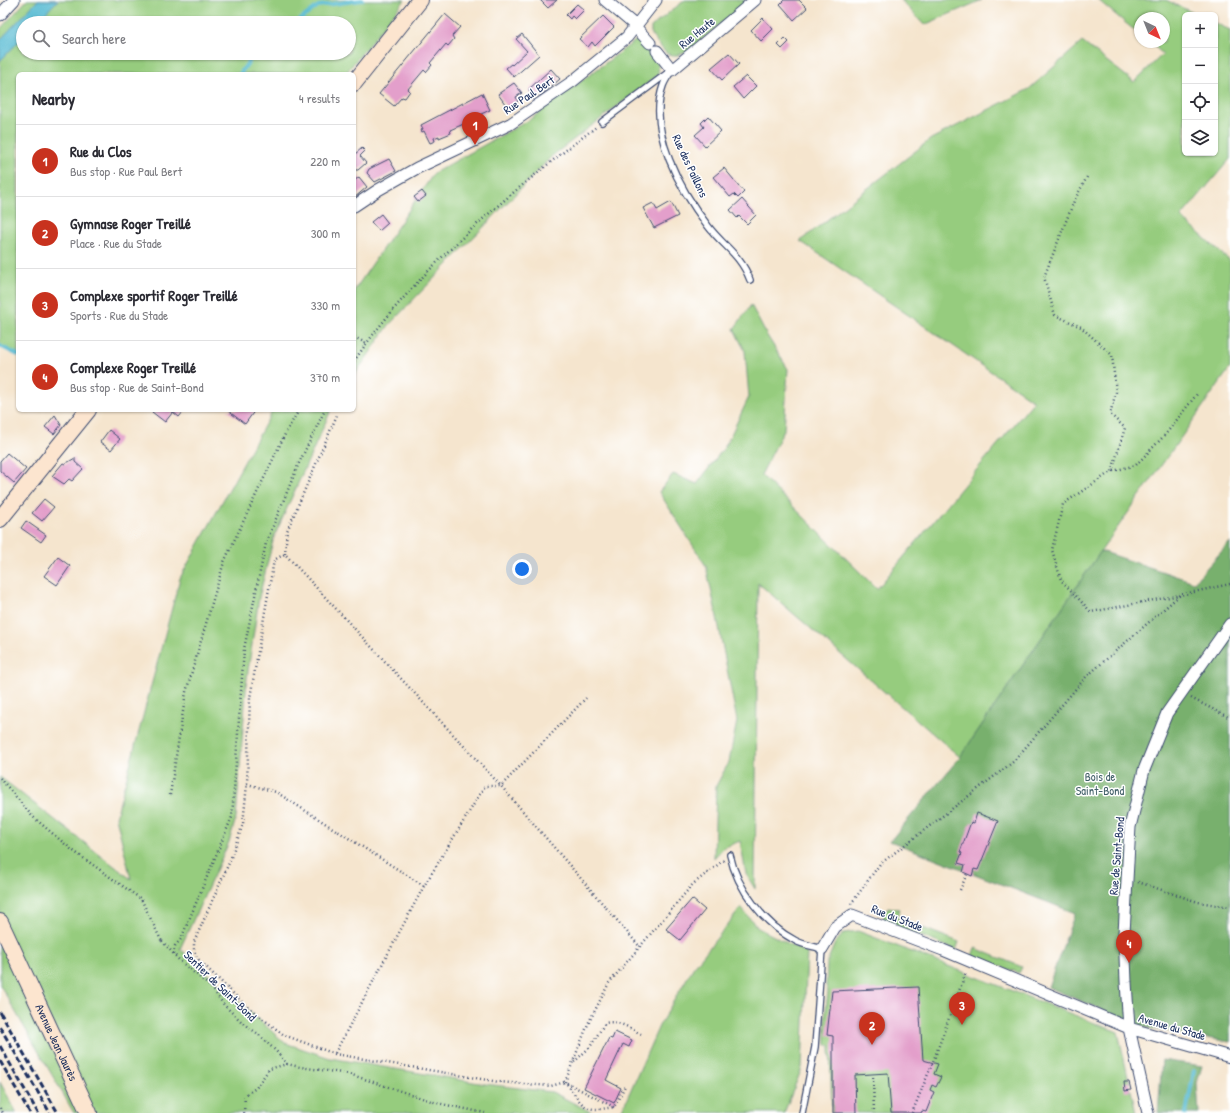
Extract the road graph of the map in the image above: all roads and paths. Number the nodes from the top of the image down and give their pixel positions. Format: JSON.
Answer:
{"nodes":[{"id":1,"x":14,"y":0,"type":"edge"},
{"id":2,"x":420,"y":0,"type":"edge"},
{"id":3,"x":605,"y":0,"type":"edge"},
{"id":4,"x":656,"y":0,"type":"edge"},
{"id":5,"x":755,"y":0,"type":"edge"},
{"id":6,"x":0,"y":14,"type":"edge"},
{"id":7,"x":635,"y":26,"type":"junction"},
{"id":8,"x":672,"y":70,"type":"junction"},
{"id":9,"x":356,"y":80,"type":"edge"},
{"id":10,"x":602,"y":122,"type":"joint"},
{"id":11,"x":1087,"y":177,"type":"dead end"},
{"id":12,"x":356,"y":205,"type":"edge"},
{"id":13,"x":750,"y":280,"type":"dead end"},
{"id":14,"x":356,"y":338,"type":"edge"},
{"id":15,"x":366,"y":343,"type":"junction"},
{"id":16,"x":356,"y":358,"type":"edge"},
{"id":17,"x":1197,"y":394,"type":"dead end"},
{"id":18,"x":89,"y":412,"type":"edge"},
{"id":19,"x":298,"y":412,"type":"edge"},
{"id":20,"x":324,"y":412,"type":"edge"},
{"id":21,"x":337,"y":415,"type":"dead end"},
{"id":22,"x":1112,"y":471,"type":"junction"},
{"id":23,"x":0,"y":519,"type":"edge"},
{"id":24,"x":285,"y":554,"type":"junction"},
{"id":25,"x":1230,"y":584,"type":"edge"},
{"id":26,"x":1180,"y":595,"type":"junction"},
{"id":27,"x":1230,"y":624,"type":"edge"},
{"id":28,"x":586,"y":698,"type":"dead end"},
{"id":29,"x":1190,"y":698,"type":"dead end"},
{"id":30,"x":1230,"y":718,"type":"edge"},
{"id":31,"x":0,"y":778,"type":"edge"},
{"id":32,"x":247,"y":784,"type":"junction"},
{"id":33,"x":501,"y":786,"type":"junction"},
{"id":34,"x":170,"y":795,"type":"dead end"},
{"id":35,"x":730,"y":855,"type":"joint"},
{"id":36,"x":967,"y":874,"type":"dead end"},
{"id":37,"x":1138,"y":882,"type":"dead end"},
{"id":38,"x":424,"y":886,"type":"junction"},
{"id":39,"x":960,"y":890,"type":"dead end"},
{"id":40,"x":1230,"y":907,"type":"edge"},
{"id":41,"x":848,"y":908,"type":"dead end"},
{"id":42,"x":0,"y":922,"type":"edge"},
{"id":43,"x":640,"y":947,"type":"junction"},
{"id":44,"x":822,"y":948,"type":"junction"},
{"id":45,"x":174,"y":954,"type":"junction"},
{"id":46,"x":966,"y":972,"type":"dead end"},
{"id":47,"x":1129,"y":1028,"type":"junction"},
{"id":48,"x":641,"y":1034,"type":"dead end"},
{"id":49,"x":335,"y":1054,"type":"junction"},
{"id":50,"x":1230,"y":1057,"type":"edge"},
{"id":51,"x":573,"y":1063,"type":"junction"},
{"id":52,"x":287,"y":1064,"type":"junction"},
{"id":53,"x":873,"y":1077,"type":"dead end"},
{"id":54,"x":566,"y":1082,"type":"junction"},
{"id":55,"x":625,"y":1086,"type":"dead end"},
{"id":56,"x":614,"y":1107,"type":"junction"},
{"id":57,"x":0,"y":1108,"type":"edge"},
{"id":58,"x":3,"y":1113,"type":"edge"},
{"id":59,"x":89,"y":1113,"type":"edge"},
{"id":60,"x":244,"y":1113,"type":"edge"},
{"id":61,"x":485,"y":1113,"type":"edge"},
{"id":62,"x":802,"y":1113,"type":"edge"},
{"id":63,"x":874,"y":1113,"type":"edge"},
{"id":64,"x":912,"y":1113,"type":"edge"},
{"id":65,"x":1148,"y":1113,"type":"edge"}],
"edges":[{"from":1,"to":6,"type":"street"},
{"from":2,"to":9,"type":"main road"},
{"from":3,"to":7,"type":"street"},
{"from":4,"to":7,"type":"street","name":"Rue Paul Bert"},
{"from":5,"to":8,"type":"street","name":"Rue Haute"},
{"from":7,"to":8,"type":"street"},
{"from":7,"to":12,"type":"street","name":"Rue Paul Bert"},
{"from":8,"to":10,"type":"lane"},
{"from":8,"to":13,"type":"lane","name":"Rue des Paillons"},
{"from":10,"to":15,"type":"path"},
{"from":11,"to":22,"type":"path"},
{"from":14,"to":15,"type":"path"},
{"from":15,"to":16,"type":"path"},
{"from":17,"to":22,"type":"path"},
{"from":18,"to":23,"type":"main road"},
{"from":19,"to":34,"type":"path"},
{"from":20,"to":45,"type":"path"},
{"from":21,"to":24,"type":"path"},
{"from":22,"to":26,"type":"path"},
{"from":24,"to":32,"type":"path"},
{"from":24,"to":33,"type":"path"},
{"from":25,"to":26,"type":"path"},
{"from":26,"to":41,"type":"path"},
{"from":27,"to":47,"type":"street","name":"Rue de Saint-Bond"},
{"from":28,"to":33,"type":"path"},
{"from":29,"to":30,"type":"path"},
{"from":31,"to":45,"type":"path","name":"Sentier de Saint-Bond"},
{"from":32,"to":38,"type":"path"},
{"from":32,"to":49,"type":"path"},
{"from":33,"to":38,"type":"path"},
{"from":33,"to":43,"type":"path"},
{"from":35,"to":43,"type":"path"},
{"from":35,"to":44,"type":"lane"},
{"from":36,"to":39,"type":"path"},
{"from":37,"to":40,"type":"path"},
{"from":38,"to":49,"type":"path"},
{"from":42,"to":59,"type":"main road","name":"Avenue Jean Jaurès"},
{"from":43,"to":51,"type":"path"},
{"from":44,"to":47,"type":"street","name":"Rue du Stade"},
{"from":44,"to":62,"type":"lane","name":"Rue du Stade"},
{"from":45,"to":52,"type":"path","name":"Sentier de Saint-Bond"},
{"from":46,"to":64,"type":"path"},
{"from":47,"to":50,"type":"street","name":"Avenue du Stade"},
{"from":47,"to":65,"type":"street","name":"Rue de Saint-Bond"},
{"from":48,"to":51,"type":"path"},
{"from":49,"to":54,"type":"path"},
{"from":51,"to":54,"type":"path"},
{"from":52,"to":60,"type":"path"},
{"from":52,"to":61,"type":"path"},
{"from":53,"to":63,"type":"path"},
{"from":54,"to":56,"type":"path"},
{"from":54,"to":56,"type":"path"},
{"from":55,"to":56,"type":"path"},
{"from":57,"to":58,"type":"path"}]}
